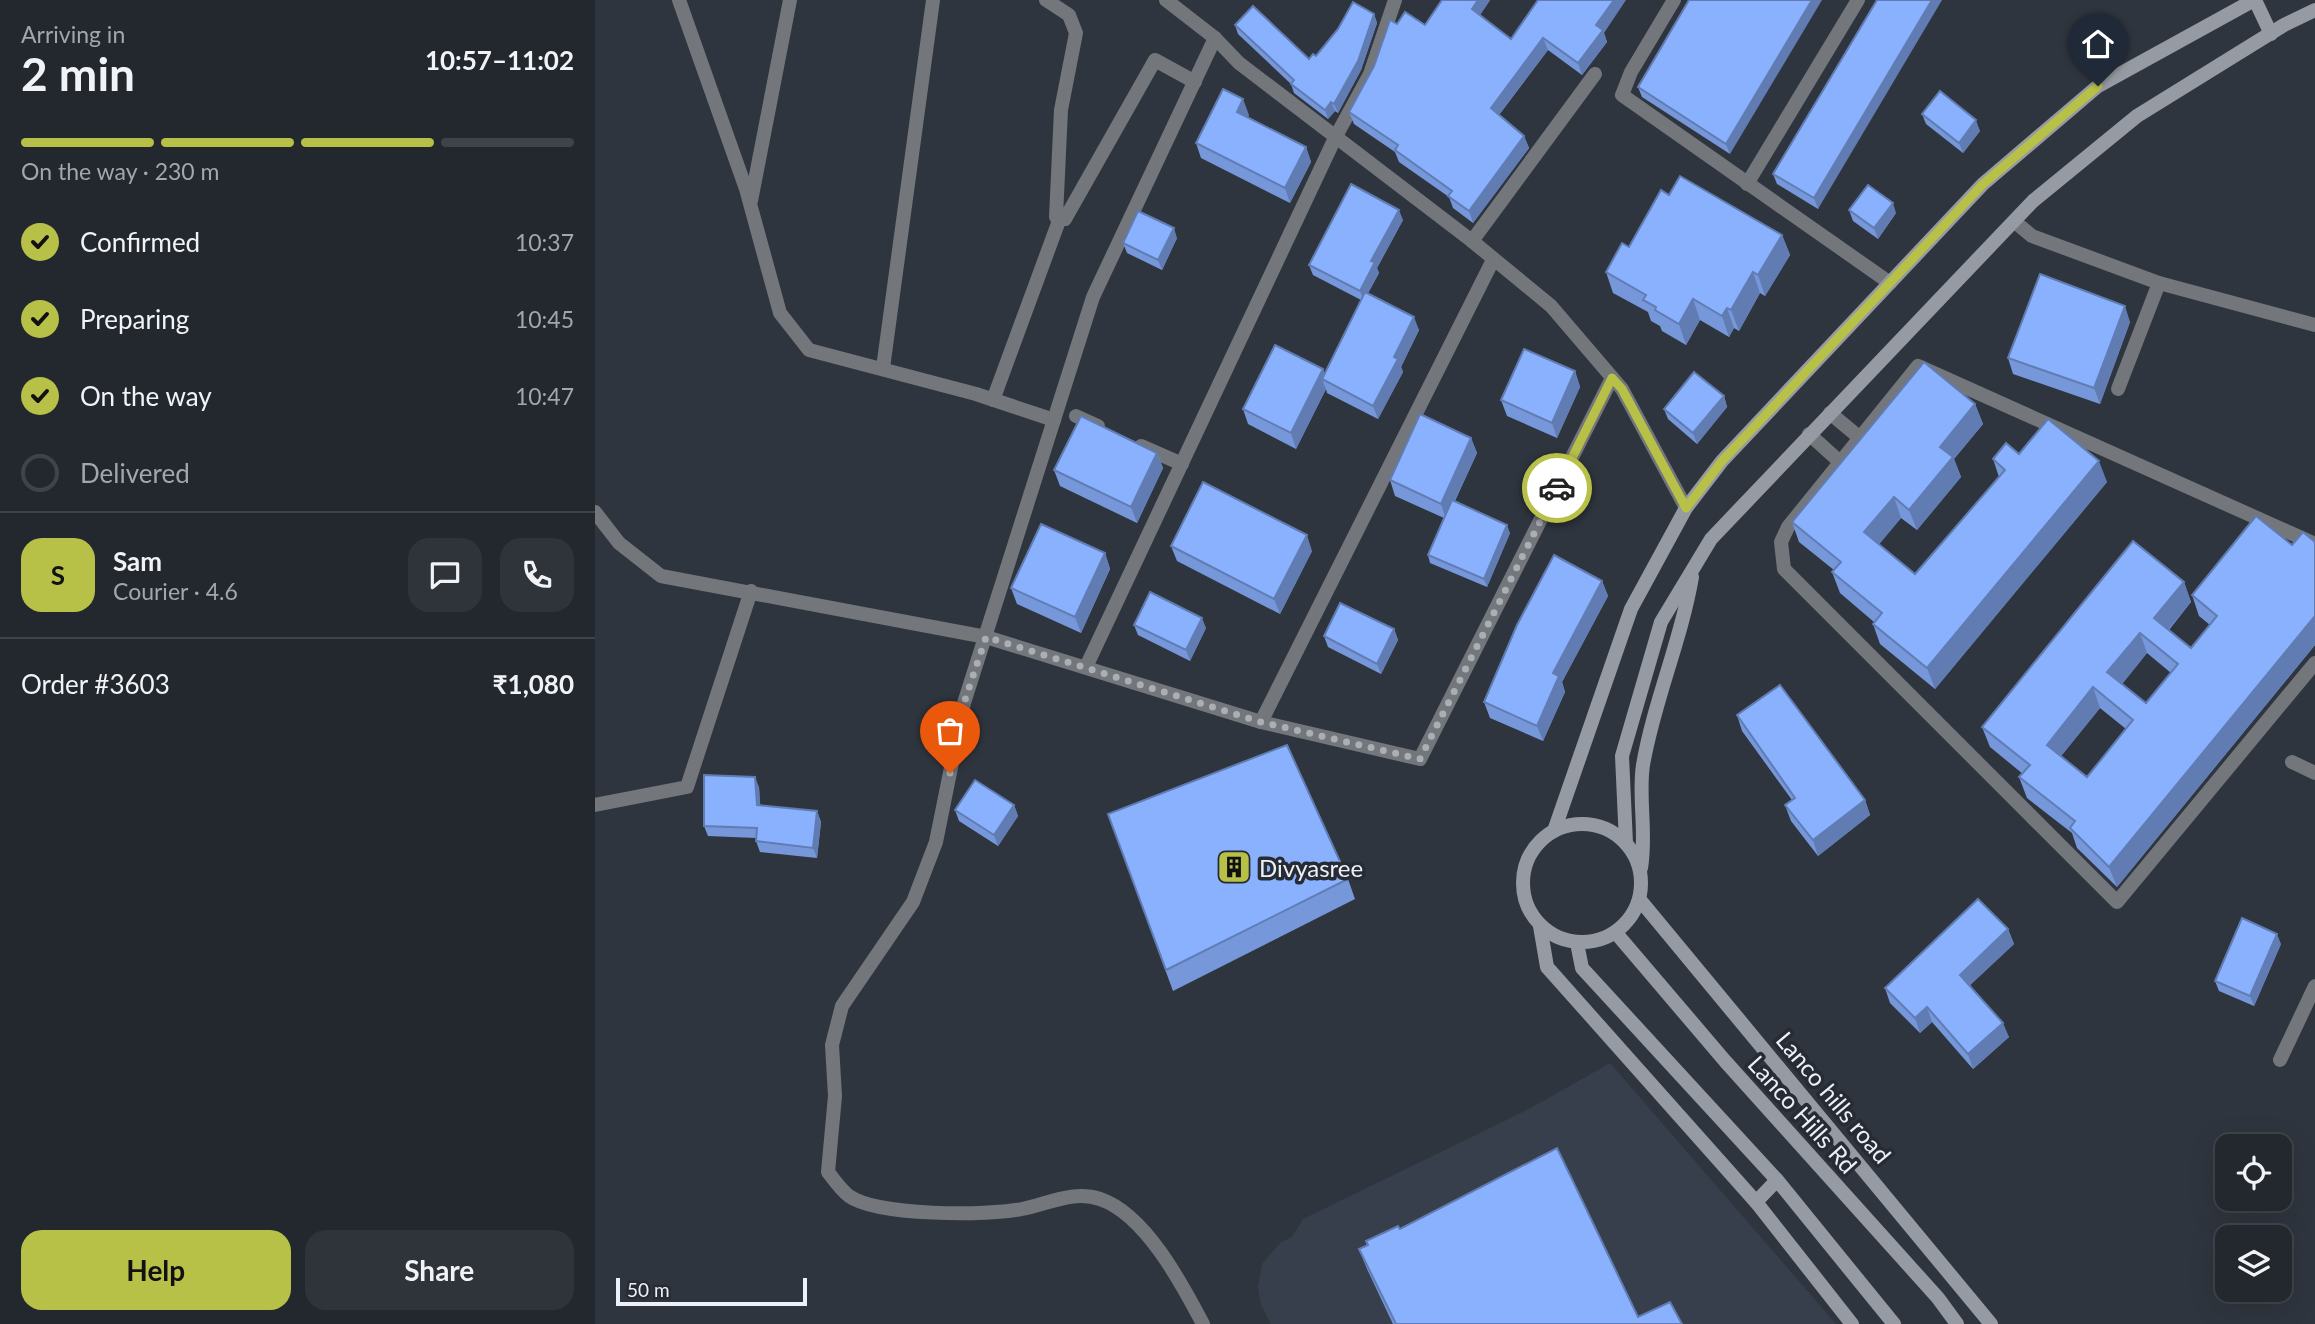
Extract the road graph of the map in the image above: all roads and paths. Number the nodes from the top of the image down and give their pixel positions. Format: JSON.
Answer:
{"nodes":[{"id":1,"x":679,"y":0,"type":"edge"},
{"id":2,"x":790,"y":0,"type":"edge"},
{"id":3,"x":933,"y":0,"type":"edge"},
{"id":4,"x":1047,"y":0,"type":"edge"},
{"id":5,"x":1166,"y":0,"type":"edge"},
{"id":6,"x":1395,"y":0,"type":"edge"},
{"id":7,"x":1674,"y":0,"type":"edge"},
{"id":8,"x":1859,"y":0,"type":"edge"},
{"id":9,"x":2255,"y":0,"type":"edge"},
{"id":10,"x":2315,"y":10,"type":"edge"},
{"id":11,"x":2271,"y":34,"type":"junction"},
{"id":12,"x":1215,"y":38,"type":"junction"},
{"id":13,"x":1595,"y":74,"type":"dead end"},
{"id":14,"x":1195,"y":82,"type":"junction"},
{"id":15,"x":1335,"y":138,"type":"junction"},
{"id":16,"x":1747,"y":184,"type":"junction"},
{"id":17,"x":750,"y":206,"type":"junction"},
{"id":18,"x":1060,"y":218,"type":"junction"},
{"id":19,"x":2015,"y":222,"type":"junction"},
{"id":20,"x":1472,"y":241,"type":"junction"},
{"id":21,"x":1493,"y":260,"type":"junction"},
{"id":22,"x":1890,"y":283,"type":"junction"},
{"id":23,"x":2159,"y":283,"type":"junction"},
{"id":24,"x":2315,"y":325,"type":"edge"},
{"id":25,"x":883,"y":368,"type":"junction"},
{"id":26,"x":1612,"y":378,"type":"junction"},
{"id":27,"x":2118,"y":389,"type":"dead end"},
{"id":28,"x":993,"y":400,"type":"junction"},
{"id":29,"x":1830,"y":413,"type":"junction"},
{"id":30,"x":1076,"y":416,"type":"dead end"},
{"id":31,"x":1054,"y":421,"type":"junction"},
{"id":32,"x":1809,"y":435,"type":"junction"},
{"id":33,"x":1860,"y":438,"type":"junction"},
{"id":34,"x":1840,"y":462,"type":"junction"},
{"id":35,"x":1182,"y":464,"type":"junction"},
{"id":36,"x":1686,"y":508,"type":"junction"},
{"id":37,"x":595,"y":512,"type":"edge"},
{"id":38,"x":2315,"y":544,"type":"edge"},
{"id":39,"x":1693,"y":569,"type":"junction"},
{"id":40,"x":751,"y":590,"type":"junction"},
{"id":41,"x":986,"y":637,"type":"junction"},
{"id":42,"x":2315,"y":663,"type":"edge"},
{"id":43,"x":1086,"y":667,"type":"junction"},
{"id":44,"x":1261,"y":722,"type":"junction"},
{"id":45,"x":2292,"y":762,"type":"dead end"},
{"id":46,"x":2315,"y":773,"type":"edge"},
{"id":47,"x":595,"y":805,"type":"edge"},
{"id":48,"x":1554,"y":831,"type":"junction"},
{"id":49,"x":1626,"y":843,"type":"junction"},
{"id":50,"x":1641,"y":873,"type":"junction"},
{"id":51,"x":1640,"y":900,"type":"junction"},
{"id":52,"x":1540,"y":926,"type":"junction"},
{"id":53,"x":1616,"y":933,"type":"junction"},
{"id":54,"x":1577,"y":943,"type":"junction"},
{"id":55,"x":2315,"y":986,"type":"edge"},
{"id":56,"x":2280,"y":1060,"type":"dead end"},
{"id":57,"x":1777,"y":1180,"type":"junction"},
{"id":58,"x":1756,"y":1202,"type":"junction"},
{"id":59,"x":1203,"y":1324,"type":"edge"},
{"id":60,"x":1852,"y":1324,"type":"edge"},
{"id":61,"x":1894,"y":1324,"type":"edge"},
{"id":62,"x":1957,"y":1324,"type":"edge"},
{"id":63,"x":1991,"y":1324,"type":"edge"}],
"edges":[{"from":1,"to":17,"type":"street"},
{"from":2,"to":17,"type":"street"},
{"from":3,"to":25,"type":"street"},
{"from":4,"to":18,"type":"street"},
{"from":5,"to":12,"type":"street"},
{"from":6,"to":15,"type":"street"},
{"from":7,"to":16,"type":"street"},
{"from":8,"to":16,"type":"street"},
{"from":9,"to":11,"type":"main road"},
{"from":9,"to":22,"type":"main road"},
{"from":10,"to":11,"type":"main road"},
{"from":11,"to":19,"type":"main road"},
{"from":12,"to":14,"type":"street"},
{"from":12,"to":15,"type":"street"},
{"from":13,"to":20,"type":"street"},
{"from":14,"to":18,"type":"street"},
{"from":14,"to":31,"type":"street"},
{"from":15,"to":20,"type":"street"},
{"from":15,"to":35,"type":"street"},
{"from":16,"to":22,"type":"street"},
{"from":17,"to":25,"type":"street"},
{"from":18,"to":28,"type":"street"},
{"from":19,"to":23,"type":"street"},
{"from":19,"to":29,"type":"main road"},
{"from":20,"to":21,"type":"street"},
{"from":21,"to":26,"type":"street"},
{"from":21,"to":44,"type":"street"},
{"from":22,"to":36,"type":"main road"},
{"from":23,"to":24,"type":"street"},
{"from":23,"to":27,"type":"street"},
{"from":25,"to":28,"type":"street"},
{"from":26,"to":36,"type":"street"},
{"from":26,"to":44,"type":"street"},
{"from":28,"to":31,"type":"street"},
{"from":29,"to":32,"type":"main road"},
{"from":29,"to":33,"type":"street"},
{"from":30,"to":35,"type":"street"},
{"from":31,"to":41,"type":"street"},
{"from":32,"to":34,"type":"street"},
{"from":32,"to":39,"type":"main road"},
{"from":33,"to":34,"type":"street"},
{"from":33,"to":38,"type":"street"},
{"from":34,"to":42,"type":"street"},
{"from":35,"to":43,"type":"street"},
{"from":36,"to":48,"type":"main road"},
{"from":37,"to":40,"type":"street"},
{"from":39,"to":49,"type":"main road"},
{"from":39,"to":50,"type":"main road"},
{"from":40,"to":41,"type":"street"},
{"from":40,"to":47,"type":"street"},
{"from":41,"to":43,"type":"street"},
{"from":41,"to":59,"type":"street"},
{"from":43,"to":44,"type":"street"},
{"from":45,"to":46,"type":"street"},
{"from":48,"to":49,"type":"main road"},
{"from":48,"to":52,"type":"main road"},
{"from":49,"to":50,"type":"main road"},
{"from":50,"to":51,"type":"main road"},
{"from":51,"to":53,"type":"main road"},
{"from":51,"to":63,"type":"main road","name":"Lanco hills road"},
{"from":52,"to":54,"type":"main road"},
{"from":52,"to":58,"type":"main road"},
{"from":53,"to":54,"type":"main road"},
{"from":53,"to":62,"type":"main road","name":"Lanco Hills Rd"},
{"from":54,"to":57,"type":"main road"},
{"from":55,"to":56,"type":"street"},
{"from":57,"to":58,"type":"main road"},
{"from":57,"to":61,"type":"main road"},
{"from":58,"to":60,"type":"main road"}]}
